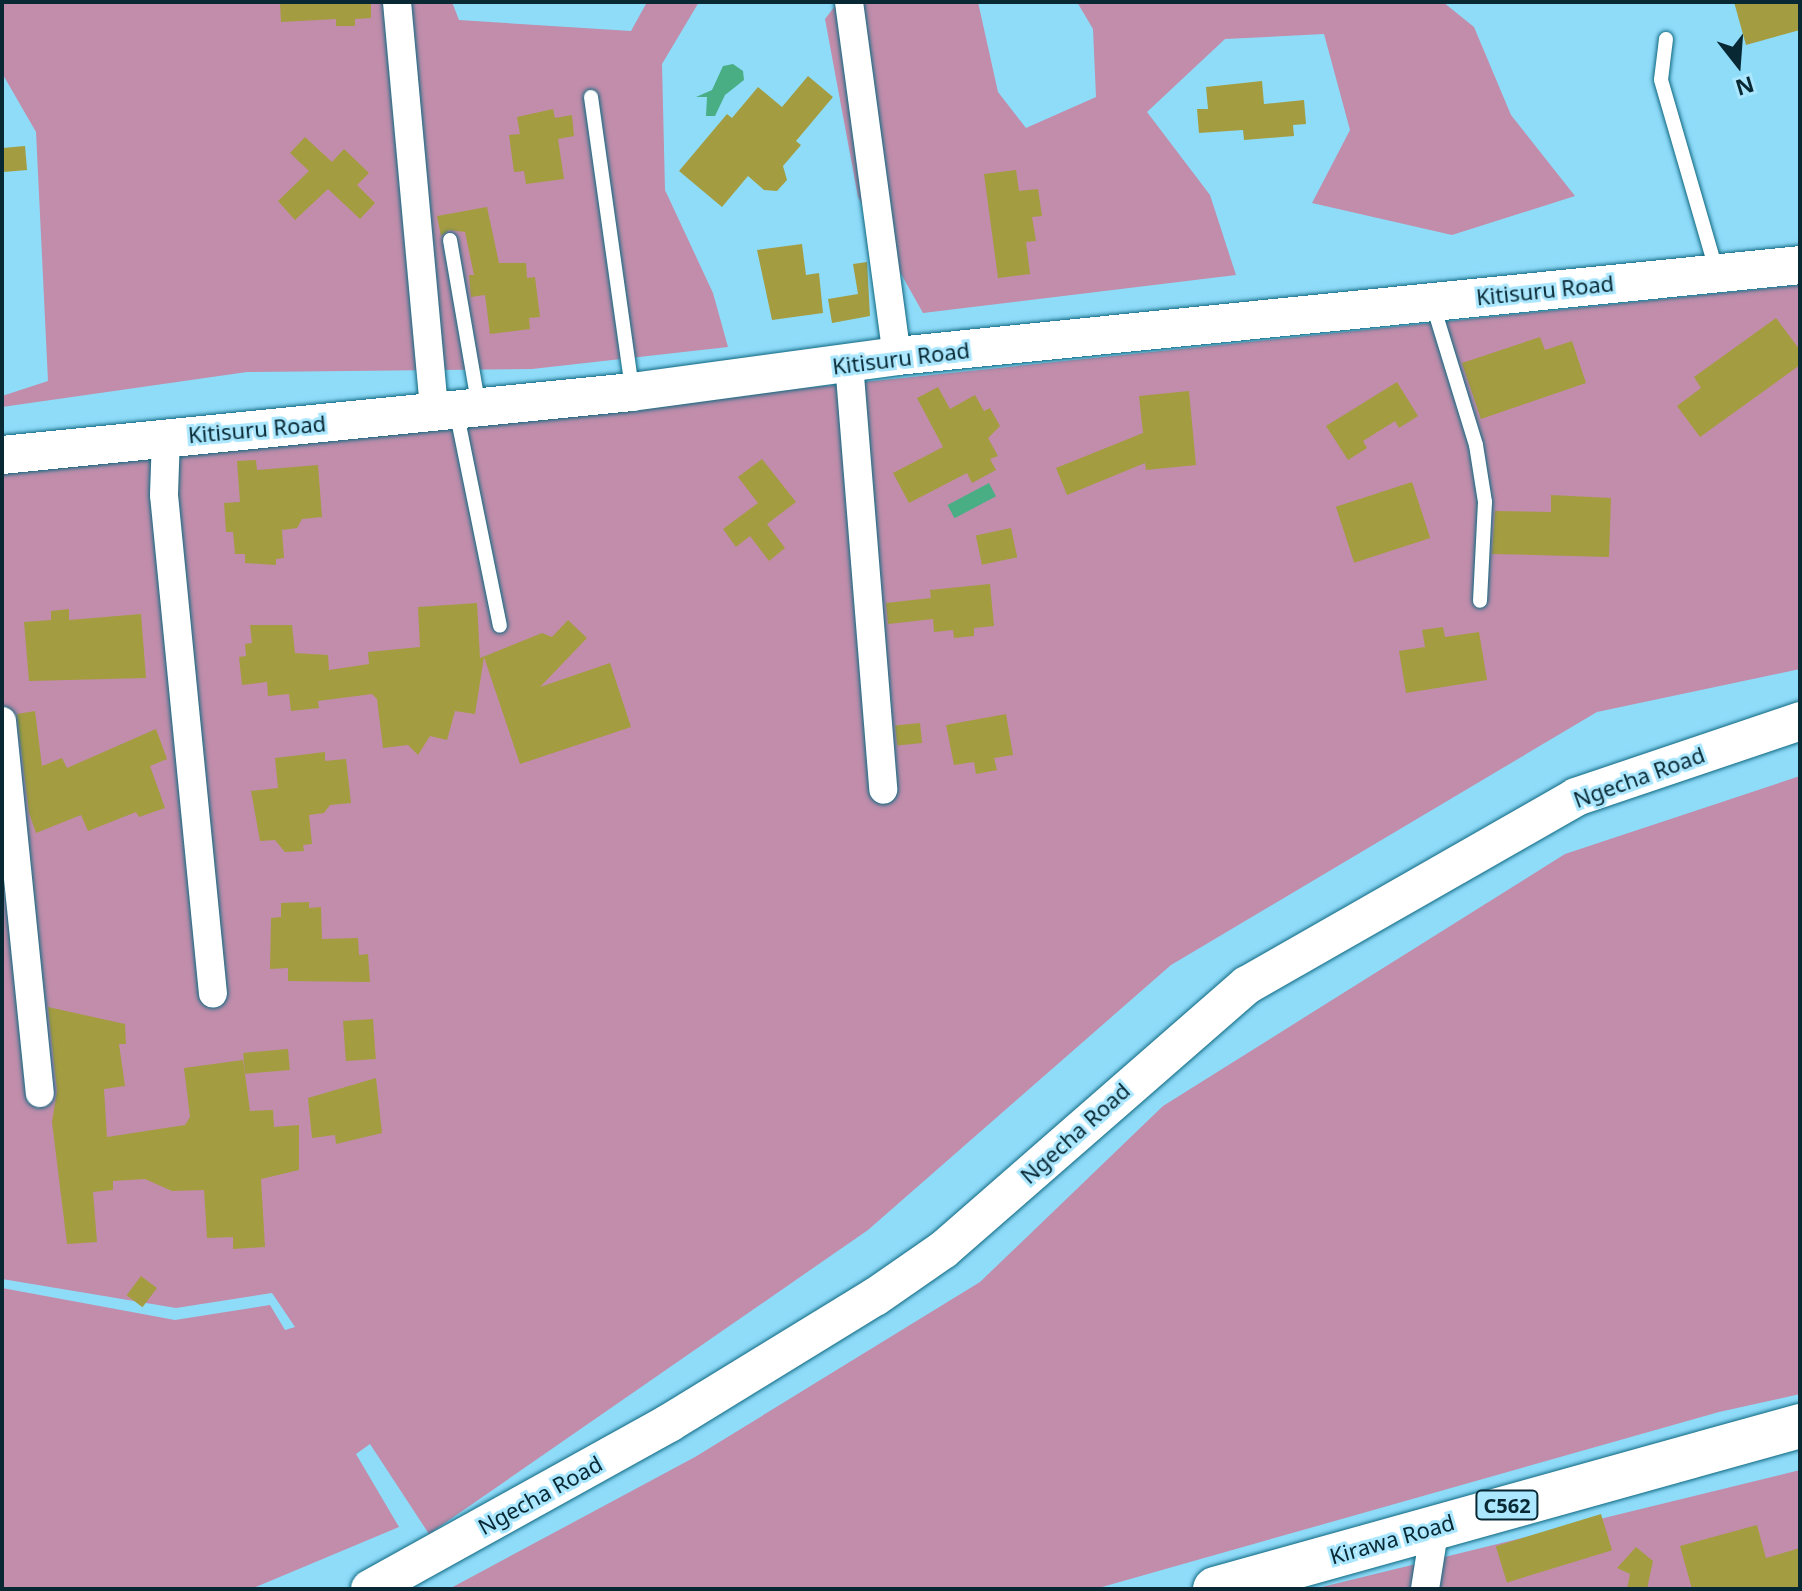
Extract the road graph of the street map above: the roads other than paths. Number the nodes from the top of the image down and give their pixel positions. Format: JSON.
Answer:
{"nodes":[{"id":1,"x":397,"y":2,"type":"edge"},
{"id":2,"x":849,"y":2,"type":"edge"},
{"id":3,"x":1666,"y":39,"type":"dead end"},
{"id":4,"x":591,"y":97,"type":"dead end"},
{"id":5,"x":450,"y":240,"type":"dead end"},
{"id":6,"x":1800,"y":265,"type":"edge"},
{"id":7,"x":1717,"y":273,"type":"junction"},
{"id":8,"x":1432,"y":302,"type":"junction"},
{"id":9,"x":897,"y":356,"type":"junction"},
{"id":10,"x":849,"y":363,"type":"junction"},
{"id":11,"x":632,"y":392,"type":"junction"},
{"id":12,"x":456,"y":410,"type":"junction"},
{"id":13,"x":166,"y":437,"type":"junction"},
{"id":14,"x":2,"y":455,"type":"edge"},
{"id":15,"x":1480,"y":601,"type":"dead end"},
{"id":16,"x":500,"y":626,"type":"dead end"},
{"id":17,"x":2,"y":721,"type":"edge"},
{"id":18,"x":1800,"y":721,"type":"edge"},
{"id":19,"x":883,"y":790,"type":"dead end"},
{"id":20,"x":213,"y":994,"type":"dead end"},
{"id":21,"x":40,"y":1093,"type":"dead end"},
{"id":22,"x":1800,"y":1426,"type":"edge"},
{"id":23,"x":1435,"y":1526,"type":"junction"},
{"id":24,"x":370,"y":1589,"type":"edge"},
{"id":25,"x":1215,"y":1589,"type":"edge"},
{"id":26,"x":1425,"y":1589,"type":"edge"}],
"edges":[{"from":1,"to":12,"type":"street"},
{"from":2,"to":9,"type":"street"},
{"from":3,"to":7,"type":"lane"},
{"from":4,"to":11,"type":"lane"},
{"from":5,"to":12,"type":"lane"},
{"from":6,"to":7,"type":"street","name":"Kitisuru Road"},
{"from":7,"to":8,"type":"street","name":"Kitisuru Road"},
{"from":8,"to":9,"type":"street","name":"Kitisuru Road"},
{"from":8,"to":15,"type":"lane"},
{"from":9,"to":10,"type":"street","name":"Kitisuru Road"},
{"from":10,"to":11,"type":"street","name":"Kitisuru Road"},
{"from":10,"to":19,"type":"street"},
{"from":11,"to":12,"type":"street","name":"Kitisuru Road"},
{"from":12,"to":13,"type":"street","name":"Kitisuru Road"},
{"from":12,"to":16,"type":"lane"},
{"from":13,"to":14,"type":"street","name":"Kitisuru Road"},
{"from":13,"to":20,"type":"street"},
{"from":17,"to":21,"type":"street"},
{"from":18,"to":24,"type":"street","name":"Ngecha Road"},
{"from":22,"to":23,"type":"main road","name":"Kirawa Road","number":"C562"},
{"from":23,"to":25,"type":"main road","name":"Kirawa Road","number":"C562"},
{"from":23,"to":26,"type":"street"}]}
